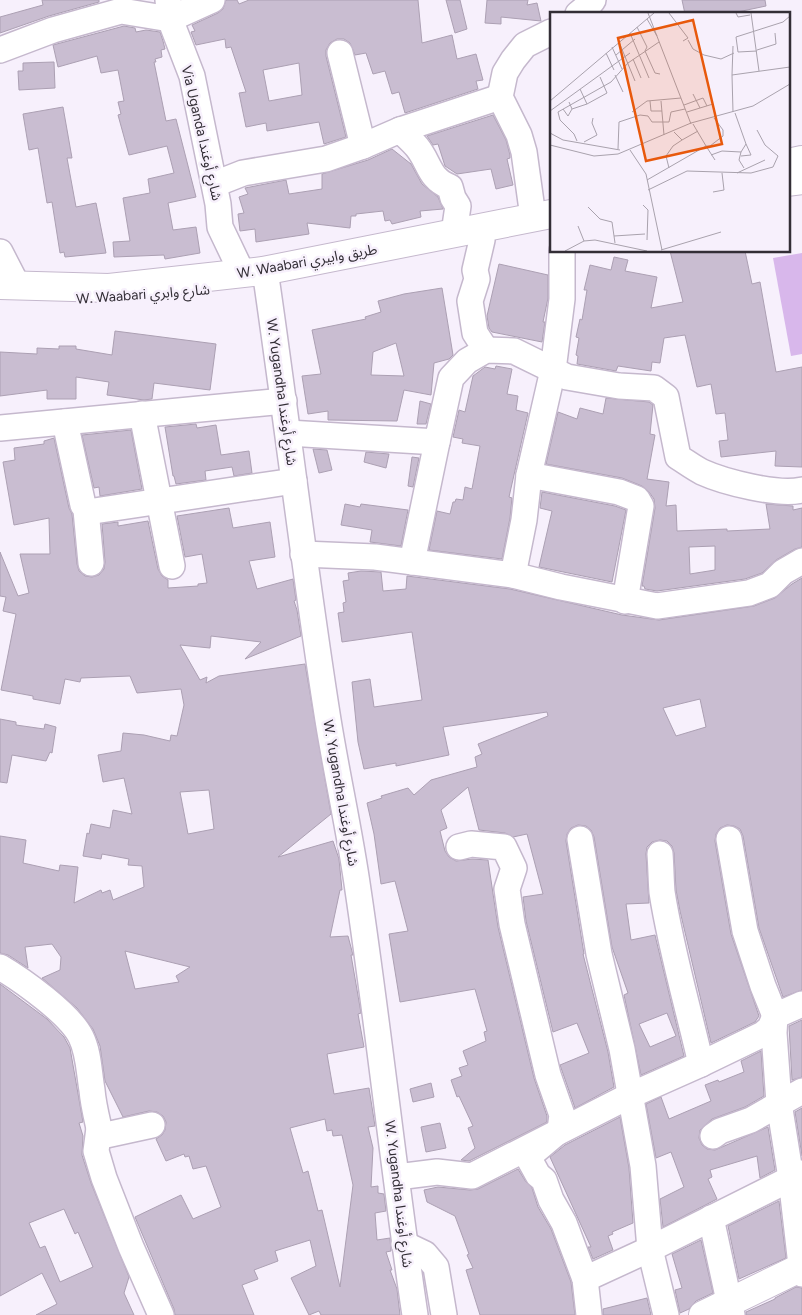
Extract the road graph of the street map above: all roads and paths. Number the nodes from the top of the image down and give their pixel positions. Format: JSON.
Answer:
{"nodes":[{"id":1,"x":212,"y":0,"type":"edge"},
{"id":2,"x":593,"y":0,"type":"edge"},
{"id":3,"x":169,"y":9,"type":"edge"},
{"id":4,"x":580,"y":12,"type":"edge"},
{"id":5,"x":550,"y":32,"type":"edge"},
{"id":6,"x":0,"y":50,"type":"edge"},
{"id":7,"x":340,"y":53,"type":"dead end"},
{"id":8,"x":500,"y":97,"type":"junction"},
{"id":9,"x":400,"y":130,"type":"junction"},
{"id":10,"x":363,"y":146,"type":"junction"},
{"id":11,"x":215,"y":184,"type":"junction"},
{"id":12,"x":545,"y":219,"type":"edge"},
{"id":13,"x":454,"y":232,"type":"junction"},
{"id":14,"x":482,"y":240,"type":"junction"},
{"id":15,"x":0,"y":252,"type":"edge"},
{"id":16,"x":562,"y":252,"type":"edge"},
{"id":17,"x":257,"y":276,"type":"junction"},
{"id":18,"x":6,"y":290,"type":"edge"},
{"id":19,"x":486,"y":350,"type":"junction"},
{"id":20,"x":553,"y":370,"type":"junction"},
{"id":21,"x":284,"y":401,"type":"junction"},
{"id":22,"x":142,"y":414,"type":"junction"},
{"id":23,"x":64,"y":422,"type":"junction"},
{"id":24,"x":0,"y":428,"type":"edge"},
{"id":25,"x":288,"y":433,"type":"junction"},
{"id":26,"x":437,"y":442,"type":"junction"},
{"id":27,"x":529,"y":475,"type":"junction"},
{"id":28,"x":294,"y":481,"type":"junction"},
{"id":29,"x":802,"y":490,"type":"edge"},
{"id":30,"x":159,"y":502,"type":"junction"},
{"id":31,"x":86,"y":510,"type":"junction"},
{"id":32,"x":303,"y":554,"type":"junction"},
{"id":33,"x":802,"y":561,"type":"edge"},
{"id":34,"x":412,"y":562,"type":"junction"},
{"id":35,"x":91,"y":563,"type":"dead end"},
{"id":36,"x":172,"y":566,"type":"dead end"},
{"id":37,"x":512,"y":575,"type":"junction"},
{"id":38,"x":625,"y":601,"type":"junction"},
{"id":39,"x":580,"y":839,"type":"dead end"},
{"id":40,"x":729,"y":839,"type":"dead end"},
{"id":41,"x":460,"y":847,"type":"dead end"},
{"id":42,"x":660,"y":854,"type":"dead end"},
{"id":43,"x":0,"y":968,"type":"edge"},
{"id":44,"x":802,"y":1004,"type":"edge"},
{"id":45,"x":775,"y":1016,"type":"junction"},
{"id":46,"x":701,"y":1064,"type":"junction"},
{"id":47,"x":802,"y":1091,"type":"edge"},
{"id":48,"x":629,"y":1096,"type":"junction"},
{"id":49,"x":779,"y":1103,"type":"junction"},
{"id":50,"x":152,"y":1124,"type":"dead end"},
{"id":51,"x":99,"y":1128,"type":"junction"},
{"id":52,"x":560,"y":1130,"type":"junction"},
{"id":53,"x":713,"y":1136,"type":"dead end"},
{"id":54,"x":796,"y":1175,"type":"edge"},
{"id":55,"x":397,"y":1177,"type":"junction"},
{"id":56,"x":711,"y":1218,"type":"junction"},
{"id":57,"x":404,"y":1244,"type":"junction"},
{"id":58,"x":650,"y":1249,"type":"junction"},
{"id":59,"x":802,"y":1270,"type":"edge"},
{"id":60,"x":585,"y":1279,"type":"junction"},
{"id":61,"x":731,"y":1308,"type":"edge"},
{"id":62,"x":161,"y":1315,"type":"edge"},
{"id":63,"x":416,"y":1315,"type":"edge"},
{"id":64,"x":444,"y":1315,"type":"edge"},
{"id":65,"x":589,"y":1315,"type":"edge"},
{"id":66,"x":666,"y":1315,"type":"edge"},
{"id":67,"x":703,"y":1315,"type":"edge"}],
"edges":[{"from":1,"to":3,"type":"street"},
{"from":2,"to":4,"type":"street"},
{"from":3,"to":6,"type":"street"},
{"from":3,"to":11,"type":"street","name":"Via Uganda شارع أوغندا"},
{"from":5,"to":8,"type":"street"},
{"from":7,"to":10,"type":"street"},
{"from":8,"to":9,"type":"street"},
{"from":8,"to":12,"type":"street"},
{"from":9,"to":10,"type":"street"},
{"from":9,"to":13,"type":"street"},
{"from":10,"to":11,"type":"street"},
{"from":11,"to":17,"type":"street","name":"Via Uganda شارع أوغندا"},
{"from":12,"to":13,"type":"main road","name":"W. Waabari طريق وابيري"},
{"from":12,"to":14,"type":"main road"},
{"from":13,"to":17,"type":"main road","name":"W. Waabari طريق وابيري"},
{"from":14,"to":17,"type":"main road"},
{"from":14,"to":19,"type":"street"},
{"from":15,"to":18,"type":"street"},
{"from":16,"to":20,"type":"street"},
{"from":17,"to":18,"type":"main road","name":"W. Waabari طريق وابيري"},
{"from":17,"to":21,"type":"street","name":"W. Yugandha شارع أوغندا"},
{"from":19,"to":20,"type":"street"},
{"from":19,"to":26,"type":"street"},
{"from":20,"to":27,"type":"street"},
{"from":20,"to":29,"type":"street"},
{"from":21,"to":22,"type":"street"},
{"from":21,"to":25,"type":"street","name":"W. Yugandha شارع أوغندا"},
{"from":22,"to":23,"type":"street"},
{"from":22,"to":30,"type":"street"},
{"from":23,"to":24,"type":"street"},
{"from":23,"to":31,"type":"street"},
{"from":25,"to":26,"type":"street"},
{"from":25,"to":28,"type":"street","name":"W. Yugandha شارع أوغندا"},
{"from":26,"to":34,"type":"street"},
{"from":27,"to":37,"type":"street"},
{"from":27,"to":38,"type":"street"},
{"from":28,"to":30,"type":"street"},
{"from":28,"to":32,"type":"street","name":"W. Yugandha شارع أوغندا"},
{"from":30,"to":31,"type":"street"},
{"from":30,"to":36,"type":"street"},
{"from":31,"to":35,"type":"street"},
{"from":32,"to":34,"type":"street"},
{"from":32,"to":55,"type":"street","name":"W. Yugandha شارع أوغندا"},
{"from":33,"to":38,"type":"street"},
{"from":34,"to":37,"type":"street"},
{"from":37,"to":38,"type":"street"},
{"from":39,"to":48,"type":"street"},
{"from":40,"to":45,"type":"street"},
{"from":41,"to":52,"type":"street"},
{"from":42,"to":46,"type":"street"},
{"from":43,"to":51,"type":"street"},
{"from":44,"to":45,"type":"street"},
{"from":45,"to":46,"type":"street"},
{"from":45,"to":49,"type":"street"},
{"from":46,"to":48,"type":"street"},
{"from":47,"to":49,"type":"street"},
{"from":48,"to":52,"type":"street"},
{"from":48,"to":58,"type":"street"},
{"from":49,"to":53,"type":"street"},
{"from":49,"to":54,"type":"street"},
{"from":50,"to":51,"type":"street"},
{"from":51,"to":62,"type":"street"},
{"from":52,"to":55,"type":"street"},
{"from":52,"to":60,"type":"street"},
{"from":54,"to":56,"type":"street"},
{"from":54,"to":59,"type":"street"},
{"from":55,"to":57,"type":"street","name":"W. Yugandha شارع أوغندا"},
{"from":56,"to":58,"type":"street"},
{"from":56,"to":61,"type":"street"},
{"from":57,"to":63,"type":"street","name":"W. Yugandha شارع أوغندا"},
{"from":57,"to":64,"type":"street"},
{"from":58,"to":60,"type":"street"},
{"from":58,"to":66,"type":"street"},
{"from":59,"to":61,"type":"main road"},
{"from":60,"to":65,"type":"street"},
{"from":61,"to":67,"type":"main road"}]}
